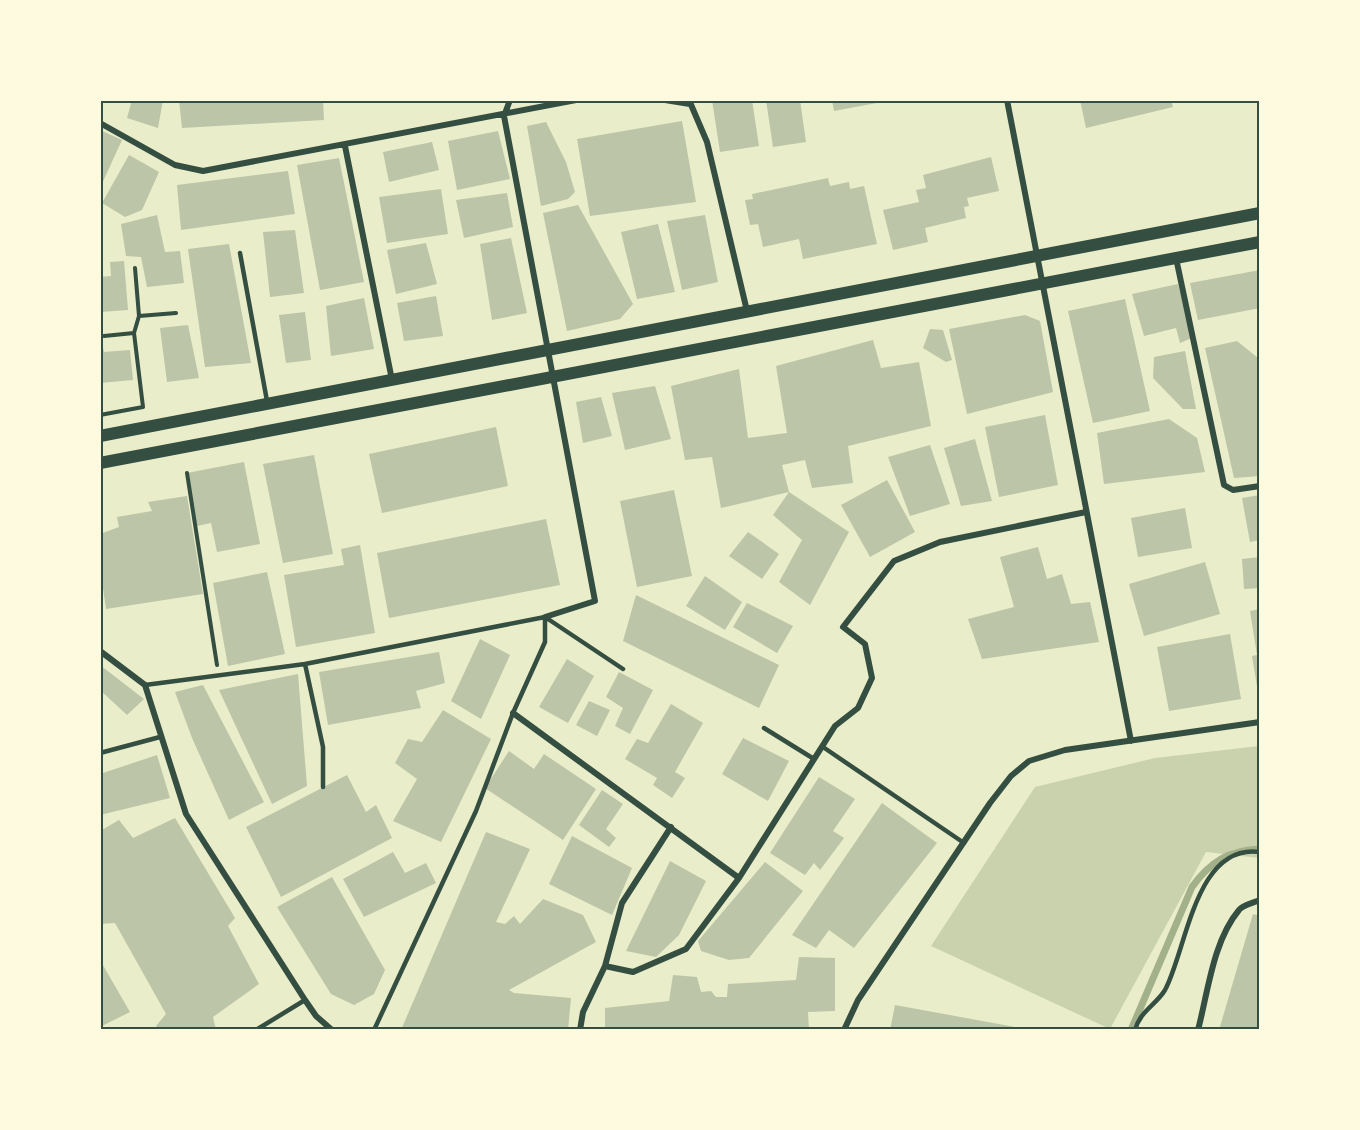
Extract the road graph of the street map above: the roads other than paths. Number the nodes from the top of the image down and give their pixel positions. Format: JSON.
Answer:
{"nodes":[{"id":1,"x":510,"y":100,"type":"edge"},
{"id":2,"x":576,"y":100,"type":"edge"},
{"id":3,"x":665,"y":100,"type":"edge"},
{"id":4,"x":1007,"y":100,"type":"edge"},
{"id":5,"x":690,"y":102,"type":"edge"},
{"id":6,"x":504,"y":116,"type":"junction"},
{"id":7,"x":100,"y":123,"type":"edge"},
{"id":8,"x":345,"y":146,"type":"junction"},
{"id":9,"x":1260,"y":213,"type":"edge"},
{"id":10,"x":1260,"y":242,"type":"edge"},
{"id":11,"x":240,"y":253,"type":"dead end"},
{"id":12,"x":1036,"y":257,"type":"junction"},
{"id":13,"x":1176,"y":258,"type":"junction"},
{"id":14,"x":1041,"y":284,"type":"junction"},
{"id":15,"x":747,"y":312,"type":"junction"},
{"id":16,"x":550,"y":350,"type":"junction"},
{"id":17,"x":554,"y":375,"type":"junction"},
{"id":18,"x":392,"y":380,"type":"junction"},
{"id":19,"x":268,"y":404,"type":"junction"},
{"id":20,"x":100,"y":436,"type":"edge"},
{"id":21,"x":100,"y":463,"type":"edge"},
{"id":22,"x":1260,"y":486,"type":"edge"},
{"id":23,"x":1086,"y":512,"type":"junction"},
{"id":24,"x":545,"y":617,"type":"junction"},
{"id":25,"x":100,"y":651,"type":"edge"},
{"id":26,"x":305,"y":664,"type":"junction"},
{"id":27,"x":623,"y":669,"type":"dead end"},
{"id":28,"x":145,"y":685,"type":"junction"},
{"id":29,"x":513,"y":713,"type":"junction"},
{"id":30,"x":1260,"y":722,"type":"edge"},
{"id":31,"x":764,"y":728,"type":"dead end"},
{"id":32,"x":160,"y":737,"type":"junction"},
{"id":33,"x":1131,"y":741,"type":"junction"},
{"id":34,"x":823,"y":747,"type":"junction"},
{"id":35,"x":100,"y":753,"type":"edge"},
{"id":36,"x":814,"y":759,"type":"junction"},
{"id":37,"x":323,"y":787,"type":"dead end"},
{"id":38,"x":671,"y":827,"type":"junction"},
{"id":39,"x":964,"y":843,"type":"junction"},
{"id":40,"x":1260,"y":852,"type":"edge"},
{"id":41,"x":739,"y":878,"type":"junction"},
{"id":42,"x":1260,"y":900,"type":"edge"},
{"id":43,"x":605,"y":966,"type":"junction"},
{"id":44,"x":305,"y":1000,"type":"junction"},
{"id":45,"x":256,"y":1029,"type":"edge"},
{"id":46,"x":332,"y":1029,"type":"edge"},
{"id":47,"x":374,"y":1029,"type":"edge"},
{"id":48,"x":580,"y":1029,"type":"edge"},
{"id":49,"x":843,"y":1029,"type":"edge"},
{"id":50,"x":1135,"y":1029,"type":"edge"},
{"id":51,"x":1198,"y":1029,"type":"edge"}],
"edges":[{"from":1,"to":6,"type":"street"},
{"from":2,"to":6,"type":"street"},
{"from":3,"to":5,"type":"street"},
{"from":4,"to":12,"type":"street"},
{"from":5,"to":15,"type":"street"},
{"from":6,"to":8,"type":"street"},
{"from":6,"to":16,"type":"street"},
{"from":7,"to":8,"type":"street"},
{"from":8,"to":18,"type":"street"},
{"from":9,"to":12,"type":"main road"},
{"from":10,"to":13,"type":"main road"},
{"from":11,"to":19,"type":"lane"},
{"from":12,"to":14,"type":"street"},
{"from":12,"to":15,"type":"main road"},
{"from":13,"to":14,"type":"main road"},
{"from":13,"to":22,"type":"street"},
{"from":14,"to":17,"type":"main road"},
{"from":14,"to":23,"type":"street"},
{"from":15,"to":16,"type":"main road"},
{"from":16,"to":17,"type":"street"},
{"from":16,"to":18,"type":"main road"},
{"from":17,"to":21,"type":"main road"},
{"from":17,"to":24,"type":"street"},
{"from":18,"to":19,"type":"main road"},
{"from":19,"to":20,"type":"main road"},
{"from":23,"to":33,"type":"street"},
{"from":23,"to":34,"type":"street"},
{"from":24,"to":26,"type":"lane"},
{"from":24,"to":27,"type":"lane"},
{"from":24,"to":29,"type":"lane"},
{"from":25,"to":28,"type":"street"},
{"from":26,"to":28,"type":"lane"},
{"from":26,"to":37,"type":"lane"},
{"from":28,"to":32,"type":"street"},
{"from":29,"to":38,"type":"street"},
{"from":29,"to":47,"type":"lane"},
{"from":30,"to":33,"type":"street"},
{"from":31,"to":36,"type":"lane"},
{"from":32,"to":35,"type":"lane"},
{"from":32,"to":44,"type":"street"},
{"from":33,"to":39,"type":"street"},
{"from":34,"to":36,"type":"street"},
{"from":34,"to":39,"type":"lane"},
{"from":36,"to":41,"type":"street"},
{"from":38,"to":41,"type":"street"},
{"from":38,"to":43,"type":"street"},
{"from":39,"to":49,"type":"street"},
{"from":40,"to":50,"type":"lane"},
{"from":41,"to":43,"type":"street"},
{"from":42,"to":51,"type":"street"},
{"from":43,"to":48,"type":"street"},
{"from":44,"to":45,"type":"lane"},
{"from":44,"to":46,"type":"street"}]}
